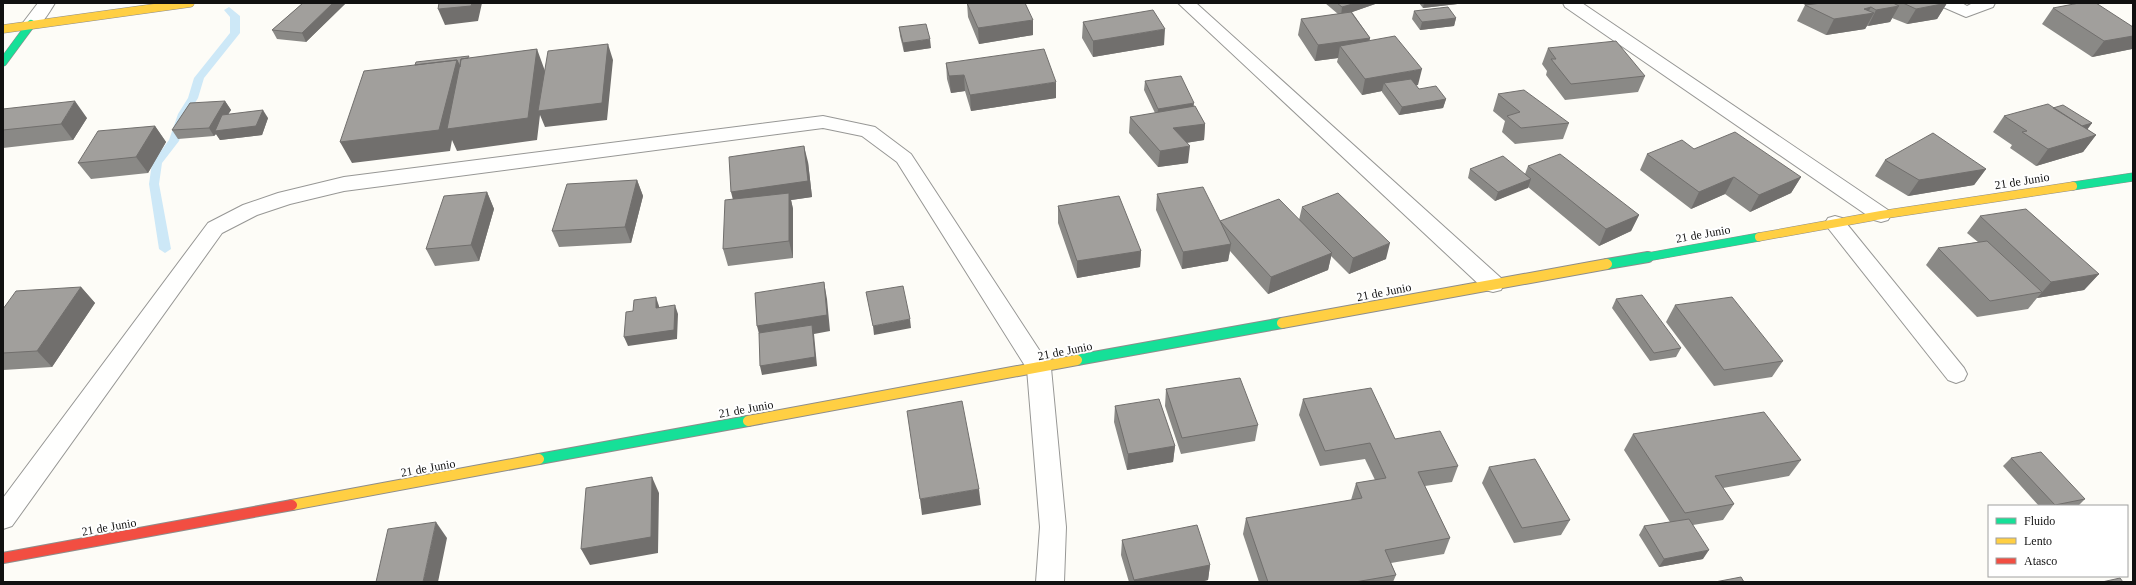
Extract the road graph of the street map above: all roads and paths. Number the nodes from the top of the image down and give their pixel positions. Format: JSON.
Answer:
{"nodes":[{"id":1,"x":47,"y":3,"type":"edge"},
{"id":2,"x":190,"y":3,"type":"edge"},
{"id":3,"x":1186,"y":3,"type":"edge"},
{"id":4,"x":1571,"y":3,"type":"edge"},
{"id":5,"x":1949,"y":3,"type":"edge"},
{"id":6,"x":1987,"y":3,"type":"edge"},
{"id":7,"x":32,"y":24,"type":"junction"},
{"id":8,"x":3,"y":29,"type":"edge"},
{"id":9,"x":3,"y":62,"type":"edge"},
{"id":10,"x":2133,"y":177,"type":"edge"},
{"id":11,"x":1881,"y":215,"type":"junction"},
{"id":12,"x":1835,"y":223,"type":"junction"},
{"id":13,"x":1493,"y":284,"type":"junction"},
{"id":14,"x":1039,"y":368,"type":"junction"},
{"id":15,"x":1956,"y":374,"type":"dead end"},
{"id":16,"x":3,"y":518,"type":"edge"},
{"id":17,"x":3,"y":558,"type":"edge"},
{"id":18,"x":1050,"y":582,"type":"edge"}],
"edges":[{"from":1,"to":7,"type":"street"},
{"from":2,"to":7,"type":"street"},
{"from":3,"to":13,"type":"street"},
{"from":4,"to":11,"type":"street"},
{"from":5,"to":6,"type":"street"},
{"from":7,"to":8,"type":"street"},
{"from":7,"to":9,"type":"street"},
{"from":10,"to":11,"type":"street","name":"21 de Junio"},
{"from":11,"to":12,"type":"street","name":"21 de Junio"},
{"from":12,"to":13,"type":"street","name":"21 de Junio"},
{"from":12,"to":15,"type":"lane"},
{"from":13,"to":14,"type":"street","name":"21 de Junio"},
{"from":14,"to":16,"type":"street"},
{"from":14,"to":17,"type":"street","name":"21 de Junio"},
{"from":14,"to":18,"type":"street"}]}
